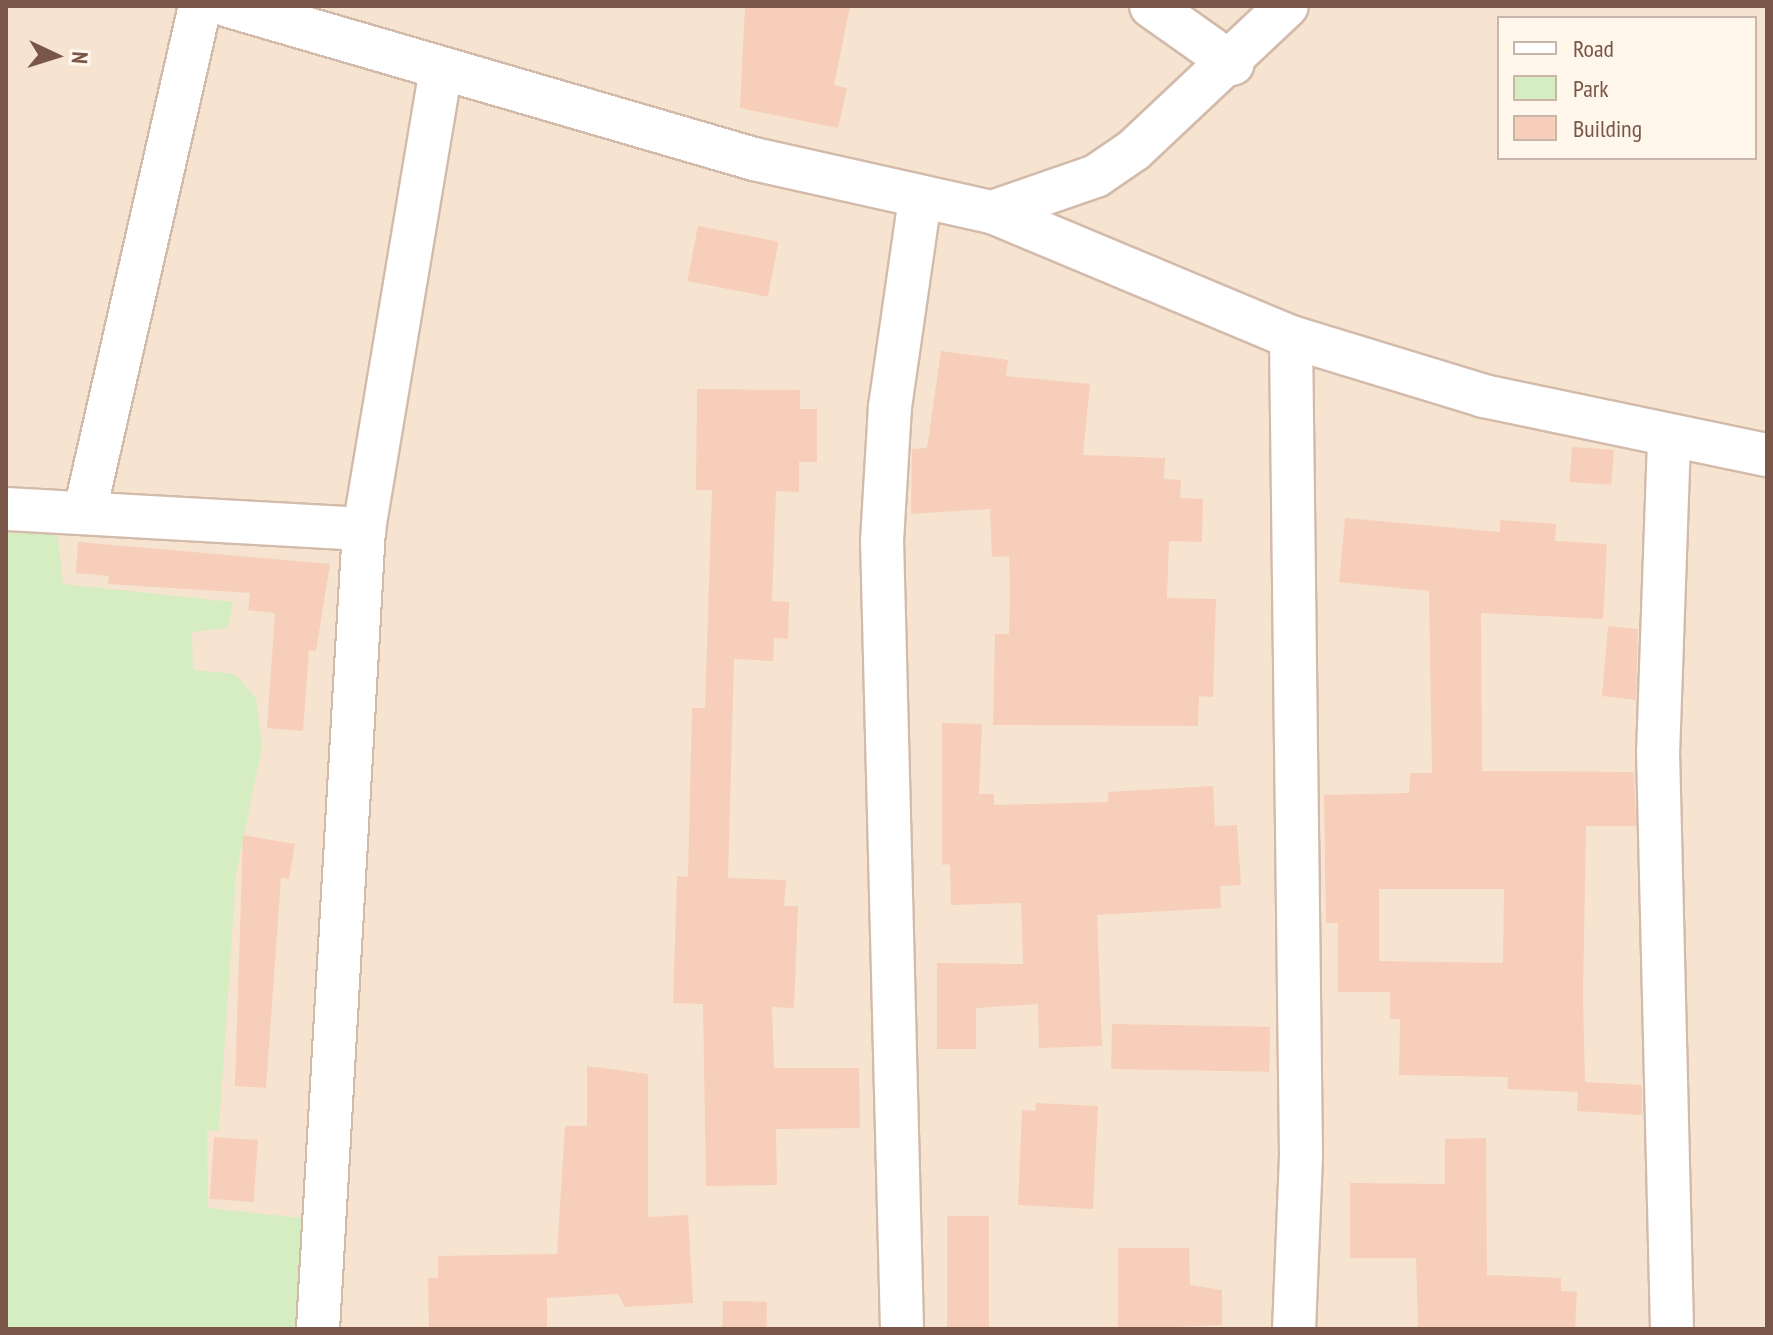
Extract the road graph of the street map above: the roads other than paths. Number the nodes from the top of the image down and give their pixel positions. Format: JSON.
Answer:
{"nodes":[{"id":1,"x":200,"y":6,"type":"edge"},
{"id":2,"x":229,"y":6,"type":"edge"},
{"id":3,"x":1151,"y":6,"type":"edge"},
{"id":4,"x":1287,"y":6,"type":"edge"},
{"id":5,"x":1233,"y":64,"type":"junction"},
{"id":6,"x":441,"y":71,"type":"junction"},
{"id":7,"x":920,"y":200,"type":"junction"},
{"id":8,"x":992,"y":212,"type":"junction"},
{"id":9,"x":1291,"y":337,"type":"junction"},
{"id":10,"x":1669,"y":440,"type":"junction"},
{"id":11,"x":1767,"y":455,"type":"edge"},
{"id":12,"x":6,"y":509,"type":"edge"},
{"id":13,"x":85,"y":511,"type":"junction"},
{"id":14,"x":364,"y":529,"type":"junction"},
{"id":15,"x":318,"y":1329,"type":"edge"},
{"id":16,"x":902,"y":1329,"type":"edge"},
{"id":17,"x":1294,"y":1329,"type":"edge"},
{"id":18,"x":1672,"y":1329,"type":"edge"}],
"edges":[{"from":1,"to":13,"type":"street"},
{"from":2,"to":6,"type":"street"},
{"from":3,"to":5,"type":"street"},
{"from":4,"to":5,"type":"street"},
{"from":5,"to":8,"type":"street"},
{"from":6,"to":7,"type":"street"},
{"from":6,"to":14,"type":"street"},
{"from":7,"to":8,"type":"street"},
{"from":7,"to":16,"type":"street"},
{"from":8,"to":9,"type":"street"},
{"from":9,"to":10,"type":"street"},
{"from":9,"to":17,"type":"street"},
{"from":10,"to":11,"type":"street"},
{"from":10,"to":18,"type":"street"},
{"from":12,"to":13,"type":"street"},
{"from":13,"to":14,"type":"street"},
{"from":14,"to":15,"type":"street"}]}
